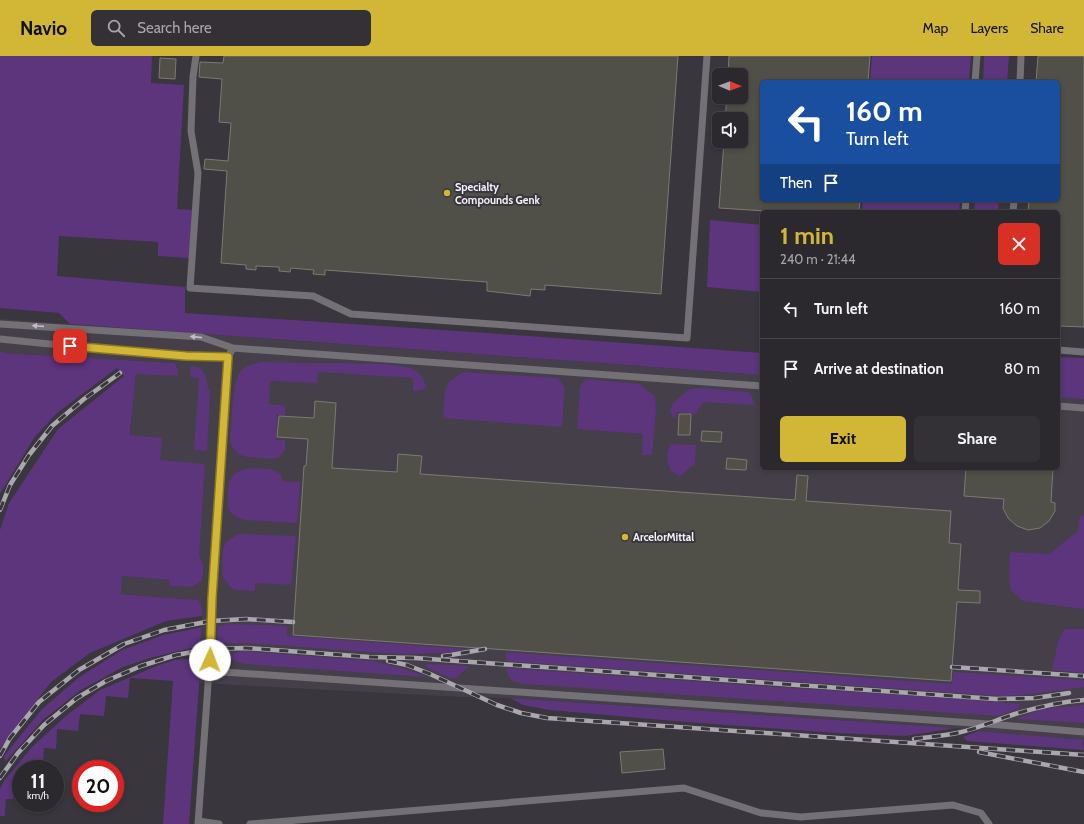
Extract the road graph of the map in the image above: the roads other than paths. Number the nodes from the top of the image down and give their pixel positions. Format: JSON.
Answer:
{"nodes":[{"id":1,"x":196,"y":56,"type":"edge"},
{"id":2,"x":707,"y":56,"type":"edge"},
{"id":3,"x":977,"y":56,"type":"edge"},
{"id":4,"x":1021,"y":56,"type":"edge"},
{"id":5,"x":975,"y":80,"type":"edge"},
{"id":6,"x":1020,"y":80,"type":"edge"},
{"id":7,"x":0,"y":324,"type":"edge"},
{"id":8,"x":0,"y":339,"type":"edge"},
{"id":9,"x":233,"y":348,"type":"junction"},
{"id":10,"x":1060,"y":350,"type":"edge"},
{"id":11,"x":1084,"y":352,"type":"edge"},
{"id":12,"x":228,"y":357,"type":"junction"},
{"id":13,"x":760,"y":386,"type":"edge"},
{"id":14,"x":1060,"y":406,"type":"edge"},
{"id":15,"x":1084,"y":408,"type":"edge"},
{"id":16,"x":209,"y":671,"type":"junction"},
{"id":17,"x":1084,"y":732,"type":"edge"},
{"id":18,"x":198,"y":822,"type":"edge"},
{"id":19,"x":219,"y":824,"type":"edge"},
{"id":20,"x":250,"y":824,"type":"edge"},
{"id":21,"x":989,"y":824,"type":"edge"}],
"edges":[{"from":1,"to":2,"type":"lane"},
{"from":3,"to":5,"type":"lane"},
{"from":4,"to":6,"type":"lane"},
{"from":9,"to":7,"type":"lane","one_way":true},
{"from":8,"to":12,"type":"lane"},
{"from":9,"to":12,"type":"lane"},
{"from":9,"to":13,"type":"lane"},
{"from":10,"to":11,"type":"lane"},
{"from":12,"to":16,"type":"lane"},
{"from":14,"to":15,"type":"lane"},
{"from":16,"to":17,"type":"lane"},
{"from":16,"to":18,"type":"lane"},
{"from":18,"to":19,"type":"lane"},
{"from":20,"to":21,"type":"lane"}]}
